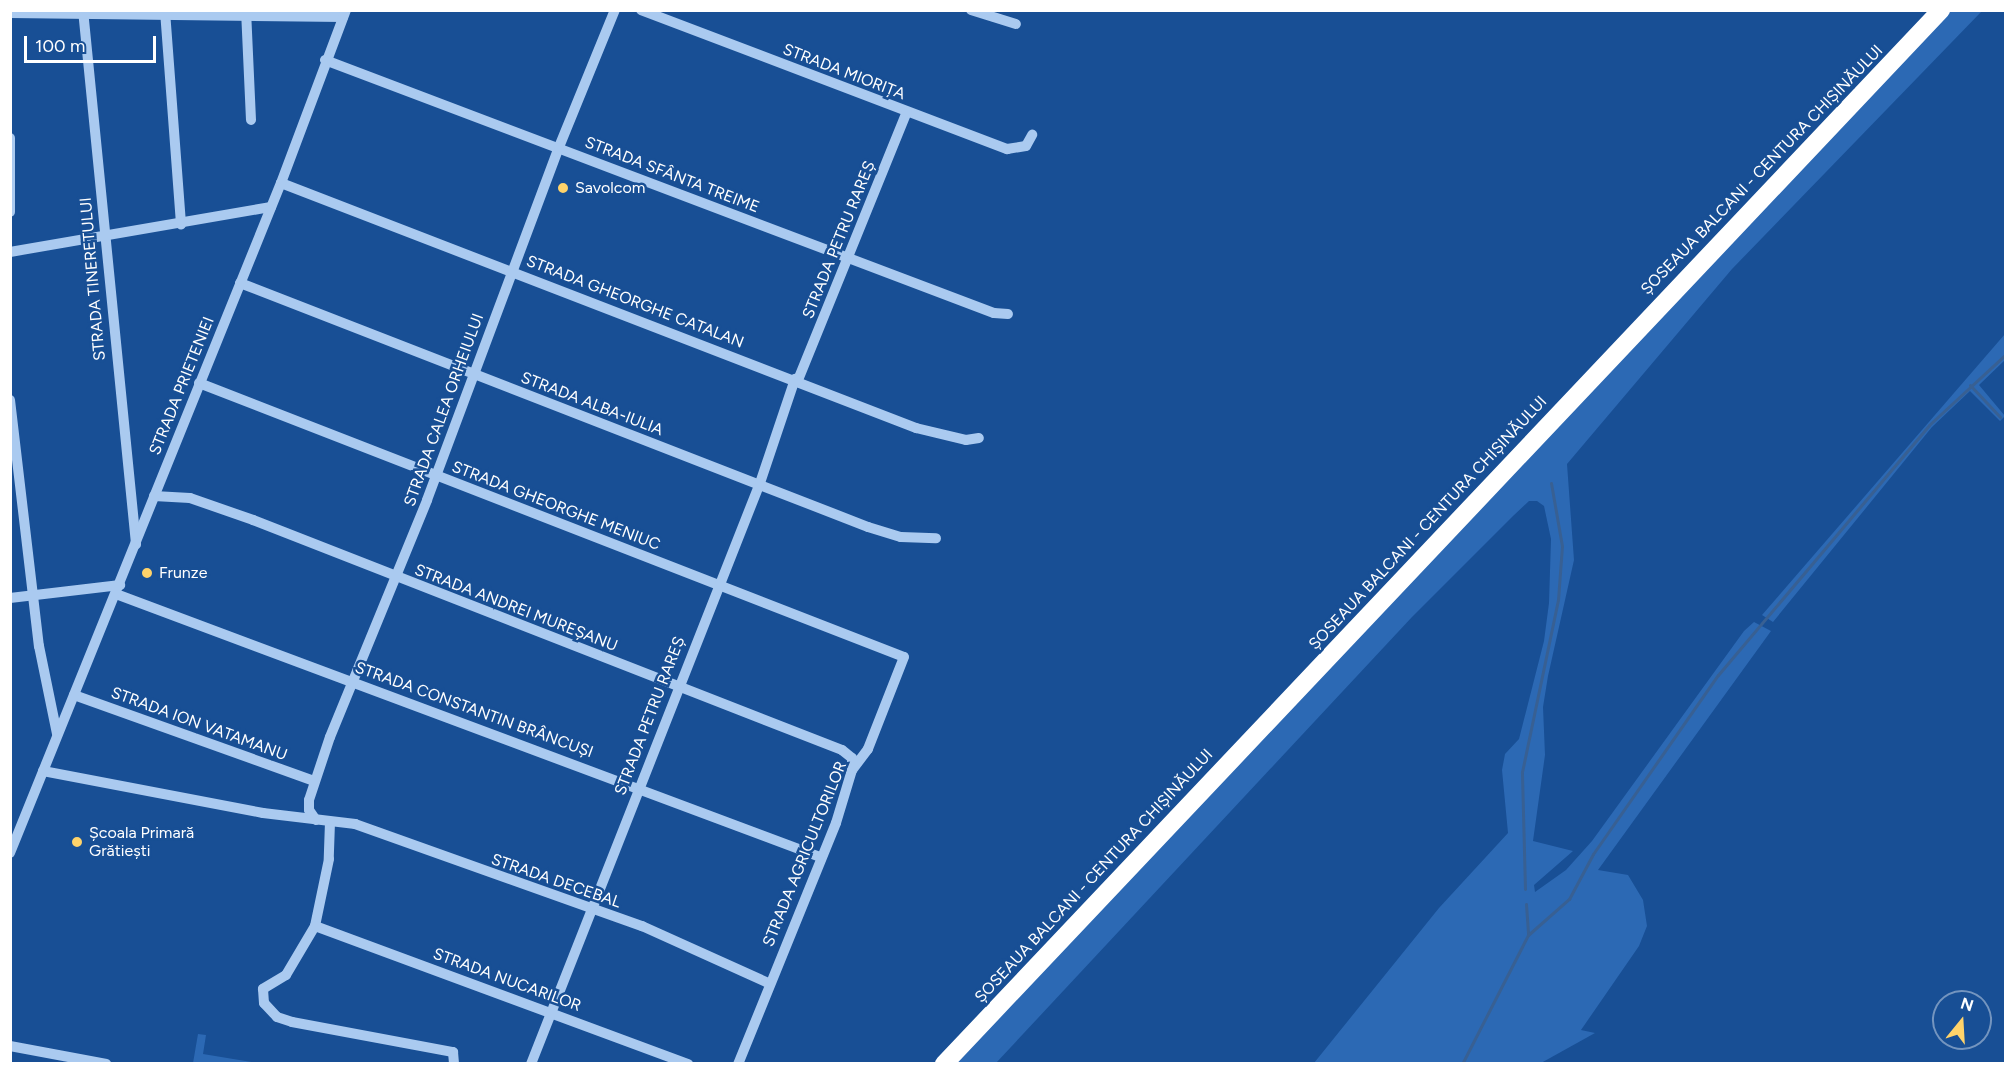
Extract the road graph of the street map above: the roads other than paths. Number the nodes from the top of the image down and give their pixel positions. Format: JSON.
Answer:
{"nodes":[{"id":1,"x":615,"y":10,"type":"edge"},
{"id":2,"x":641,"y":10,"type":"edge"},
{"id":3,"x":971,"y":10,"type":"edge"},
{"id":4,"x":1941,"y":10,"type":"edge"},
{"id":5,"x":83,"y":12,"type":"edge"},
{"id":6,"x":165,"y":13,"type":"edge"},
{"id":7,"x":10,"y":14,"type":"edge"},
{"id":8,"x":246,"y":14,"type":"edge"},
{"id":9,"x":344,"y":14,"type":"edge"},
{"id":10,"x":1016,"y":24,"type":"dead end"},
{"id":11,"x":325,"y":60,"type":"junction"},
{"id":12,"x":907,"y":112,"type":"junction"},
{"id":13,"x":251,"y":120,"type":"dead end"},
{"id":14,"x":1032,"y":135,"type":"dead end"},
{"id":15,"x":10,"y":138,"type":"edge"},
{"id":16,"x":559,"y":147,"type":"junction"},
{"id":17,"x":281,"y":183,"type":"junction"},
{"id":18,"x":271,"y":207,"type":"junction"},
{"id":19,"x":10,"y":212,"type":"edge"},
{"id":20,"x":181,"y":224,"type":"junction"},
{"id":21,"x":104,"y":237,"type":"junction"},
{"id":22,"x":10,"y":252,"type":"edge"},
{"id":23,"x":846,"y":257,"type":"junction"},
{"id":24,"x":512,"y":271,"type":"junction"},
{"id":25,"x":240,"y":283,"type":"junction"},
{"id":26,"x":1008,"y":314,"type":"dead end"},
{"id":27,"x":472,"y":375,"type":"junction"},
{"id":28,"x":796,"y":379,"type":"junction"},
{"id":29,"x":199,"y":383,"type":"junction"},
{"id":30,"x":10,"y":399,"type":"edge"},
{"id":31,"x":979,"y":438,"type":"dead end"},
{"id":32,"x":436,"y":475,"type":"junction"},
{"id":33,"x":760,"y":483,"type":"junction"},
{"id":34,"x":154,"y":496,"type":"junction"},
{"id":35,"x":936,"y":538,"type":"dead end"},
{"id":36,"x":136,"y":544,"type":"junction"},
{"id":37,"x":394,"y":577,"type":"junction"},
{"id":38,"x":718,"y":585,"type":"junction"},
{"id":39,"x":118,"y":589,"type":"junction"},
{"id":40,"x":33,"y":596,"type":"junction"},
{"id":41,"x":10,"y":598,"type":"edge"},
{"id":42,"x":904,"y":657,"type":"joint"},
{"id":43,"x":354,"y":682,"type":"junction"},
{"id":44,"x":677,"y":687,"type":"junction"},
{"id":45,"x":74,"y":695,"type":"junction"},
{"id":46,"x":57,"y":735,"type":"junction"},
{"id":47,"x":852,"y":770,"type":"junction"},
{"id":48,"x":43,"y":771,"type":"junction"},
{"id":49,"x":314,"y":781,"type":"junction"},
{"id":50,"x":639,"y":787,"type":"junction"},
{"id":51,"x":316,"y":820,"type":"junction"},
{"id":52,"x":330,"y":822,"type":"junction"},
{"id":53,"x":10,"y":853,"type":"edge"},
{"id":54,"x":820,"y":857,"type":"junction"},
{"id":55,"x":590,"y":909,"type":"junction"},
{"id":56,"x":315,"y":926,"type":"junction"},
{"id":57,"x":768,"y":982,"type":"junction"},
{"id":58,"x":551,"y":1011,"type":"junction"},
{"id":59,"x":10,"y":1046,"type":"edge"},
{"id":60,"x":106,"y":1064,"type":"edge"},
{"id":61,"x":454,"y":1064,"type":"edge"},
{"id":62,"x":531,"y":1064,"type":"edge"},
{"id":63,"x":688,"y":1064,"type":"edge"},
{"id":64,"x":738,"y":1064,"type":"edge"},
{"id":65,"x":944,"y":1064,"type":"edge"}],
"edges":[{"from":1,"to":16,"type":"street","name":"STRADA CALEA ORHEIULUI"},
{"from":2,"to":12,"type":"street","name":"STRADA MIORIȚA"},
{"from":3,"to":10,"type":"street"},
{"from":4,"to":65,"type":"highway","name":"ȘOSEAUA BALCANI - CENTURA CHIȘINĂULUI"},
{"from":5,"to":6,"type":"street"},
{"from":5,"to":7,"type":"street"},
{"from":5,"to":21,"type":"street","name":"STRADA TINERETULUI"},
{"from":6,"to":8,"type":"street"},
{"from":6,"to":20,"type":"street"},
{"from":8,"to":9,"type":"street"},
{"from":8,"to":13,"type":"street"},
{"from":9,"to":11,"type":"street","name":"STRADA PRIETENIEI"},
{"from":11,"to":16,"type":"street","name":"STRADA SFÂNTA TREIME"},
{"from":11,"to":17,"type":"street","name":"STRADA PRIETENIEI"},
{"from":12,"to":14,"type":"street","name":"STRADA MIORIȚA"},
{"from":12,"to":23,"type":"street","name":"STRADA PETRU RAREȘ"},
{"from":15,"to":19,"type":"street"},
{"from":16,"to":23,"type":"street","name":"STRADA SFÂNTA TREIME"},
{"from":16,"to":24,"type":"street","name":"STRADA CALEA ORHEIULUI"},
{"from":17,"to":18,"type":"street","name":"STRADA PRIETENIEI"},
{"from":17,"to":24,"type":"street","name":"STRADA GHEORGHE CATALAN"},
{"from":18,"to":20,"type":"street"},
{"from":18,"to":25,"type":"street","name":"STRADA PRIETENIEI"},
{"from":20,"to":21,"type":"street"},
{"from":21,"to":22,"type":"street"},
{"from":21,"to":36,"type":"street","name":"STRADA TINERETULUI"},
{"from":23,"to":26,"type":"street","name":"STRADA SFÂNTA TREIME"},
{"from":23,"to":28,"type":"street","name":"STRADA PETRU RAREȘ"},
{"from":24,"to":27,"type":"street","name":"STRADA CALEA ORHEIULUI"},
{"from":24,"to":28,"type":"street","name":"STRADA GHEORGHE CATALAN"},
{"from":25,"to":27,"type":"street","name":"STRADA ALBA-IULIA"},
{"from":25,"to":29,"type":"street","name":"STRADA PRIETENIEI"},
{"from":27,"to":32,"type":"street","name":"STRADA CALEA ORHEIULUI"},
{"from":27,"to":33,"type":"street","name":"STRADA ALBA-IULIA"},
{"from":28,"to":31,"type":"street","name":"STRADA GHEORGHE CATALAN"},
{"from":28,"to":33,"type":"street","name":"STRADA PETRU RAREȘ"},
{"from":29,"to":32,"type":"street","name":"STRADA GHEORGHE MENIUC"},
{"from":29,"to":34,"type":"street","name":"STRADA PRIETENIEI"},
{"from":30,"to":40,"type":"street"},
{"from":32,"to":37,"type":"street","name":"STRADA CALEA ORHEIULUI"},
{"from":32,"to":38,"type":"street","name":"STRADA GHEORGHE MENIUC"},
{"from":33,"to":35,"type":"street","name":"STRADA ALBA-IULIA"},
{"from":33,"to":38,"type":"street","name":"STRADA PETRU RAREȘ"},
{"from":34,"to":36,"type":"street","name":"STRADA PRIETENIEI"},
{"from":34,"to":37,"type":"street","name":"STRADA ANDREI MUREȘANU"},
{"from":36,"to":39,"type":"street","name":"STRADA PRIETENIEI"},
{"from":37,"to":43,"type":"street","name":"STRADA CALEA ORHEIULUI"},
{"from":37,"to":44,"type":"street","name":"STRADA ANDREI MUREȘANU"},
{"from":38,"to":42,"type":"street","name":"STRADA GHEORGHE MENIUC"},
{"from":38,"to":44,"type":"street","name":"STRADA PETRU RAREȘ"},
{"from":39,"to":40,"type":"street"},
{"from":39,"to":43,"type":"street","name":"STRADA CONSTANTIN BRÂNCUȘI"},
{"from":39,"to":45,"type":"street","name":"STRADA PRIETENIEI"},
{"from":40,"to":41,"type":"street"},
{"from":40,"to":46,"type":"street"},
{"from":42,"to":47,"type":"street","name":"STRADA AGRICULTORILOR"},
{"from":43,"to":49,"type":"street","name":"STRADA CALEA ORHEIULUI"},
{"from":43,"to":50,"type":"street","name":"STRADA CONSTANTIN BRÂNCUȘI"},
{"from":44,"to":47,"type":"street","name":"STRADA ANDREI MUREȘANU"},
{"from":44,"to":50,"type":"street","name":"STRADA PETRU RAREȘ"},
{"from":45,"to":46,"type":"street","name":"STRADA PRIETENIEI"},
{"from":45,"to":49,"type":"street","name":"STRADA ION VATAMANU"},
{"from":46,"to":48,"type":"street","name":"STRADA PRIETENIEI"},
{"from":47,"to":54,"type":"street","name":"STRADA AGRICULTORILOR"},
{"from":48,"to":51,"type":"street"},
{"from":48,"to":53,"type":"street","name":"STRADA PRIETENIEI"},
{"from":49,"to":51,"type":"street","name":"STRADA CALEA ORHEIULUI"},
{"from":50,"to":54,"type":"street","name":"STRADA CONSTANTIN BRÂNCUȘI"},
{"from":50,"to":55,"type":"street","name":"STRADA PETRU RAREȘ"},
{"from":51,"to":52,"type":"street"},
{"from":52,"to":55,"type":"street","name":"STRADA DECEBAL"},
{"from":52,"to":56,"type":"street"},
{"from":54,"to":57,"type":"street","name":"STRADA AGRICULTORILOR"},
{"from":55,"to":57,"type":"street","name":"STRADA DECEBAL"},
{"from":55,"to":58,"type":"street","name":"STRADA PETRU RAREȘ"},
{"from":56,"to":58,"type":"street","name":"STRADA NUCARILOR"},
{"from":56,"to":61,"type":"street"},
{"from":57,"to":64,"type":"street","name":"STRADA AGRICULTORILOR"},
{"from":58,"to":62,"type":"street","name":"STRADA PETRU RAREȘ"},
{"from":58,"to":63,"type":"street","name":"STRADA NUCARILOR"},
{"from":59,"to":60,"type":"street"}]}
